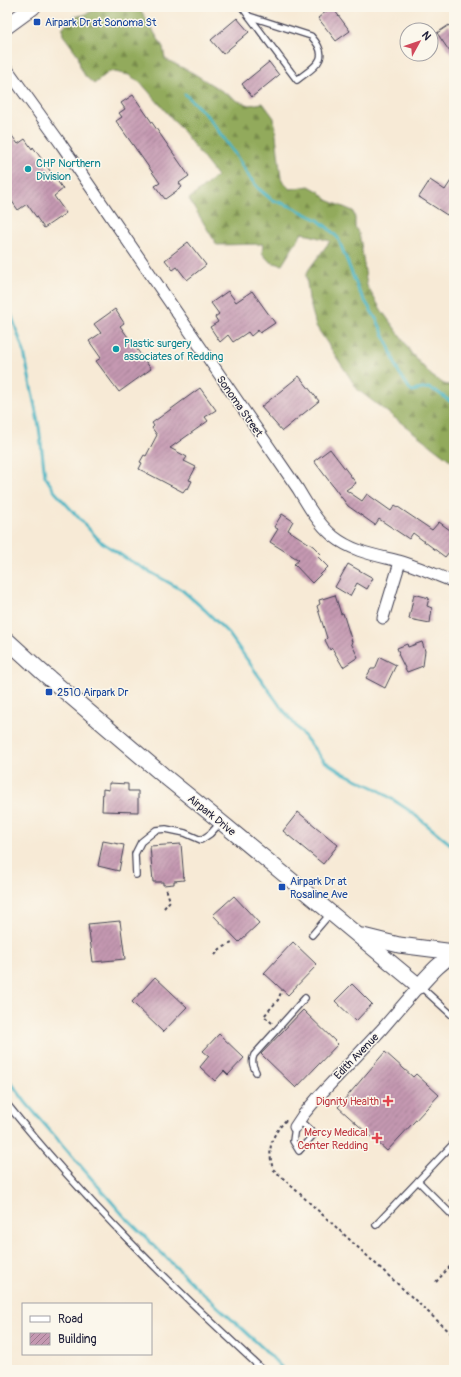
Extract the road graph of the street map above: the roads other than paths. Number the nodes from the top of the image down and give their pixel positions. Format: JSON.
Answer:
{"nodes":[{"id":1,"x":33,"y":7,"type":"edge"},
{"id":2,"x":242,"y":7,"type":"edge"},
{"id":3,"x":249,"y":16,"type":"junction"},
{"id":4,"x":7,"y":26,"type":"edge"},
{"id":5,"x":7,"y":69,"type":"edge"},
{"id":6,"x":400,"y":562,"type":"junction"},
{"id":7,"x":454,"y":582,"type":"edge"},
{"id":8,"x":383,"y":618,"type":"dead end"},
{"id":9,"x":7,"y":640,"type":"edge"},
{"id":10,"x":222,"y":822,"type":"junction"},
{"id":11,"x":136,"y":875,"type":"dead end"},
{"id":12,"x":331,"y":913,"type":"junction"},
{"id":13,"x":357,"y":934,"type":"junction"},
{"id":14,"x":312,"y":935,"type":"dead end"},
{"id":15,"x":454,"y":953,"type":"edge"},
{"id":16,"x":420,"y":986,"type":"junction"},
{"id":17,"x":304,"y":998,"type":"dead end"},
{"id":18,"x":454,"y":1017,"type":"edge"},
{"id":19,"x":256,"y":1072,"type":"dead end"},
{"id":20,"x":7,"y":1104,"type":"edge"},
{"id":21,"x":297,"y":1124,"type":"junction"},
{"id":22,"x":454,"y":1143,"type":"edge"},
{"id":23,"x":418,"y":1181,"type":"junction"},
{"id":24,"x":454,"y":1217,"type":"edge"},
{"id":25,"x":376,"y":1225,"type":"dead end"},
{"id":26,"x":263,"y":1370,"type":"edge"}],
"edges":[{"from":1,"to":4,"type":"street"},
{"from":2,"to":3,"type":"lane"},
{"from":3,"to":3,"type":"lane"},
{"from":5,"to":6,"type":"street","name":"Sonoma Street"},
{"from":6,"to":7,"type":"street","name":"Sonoma Street"},
{"from":6,"to":8,"type":"street"},
{"from":9,"to":10,"type":"street","name":"Airpark Drive"},
{"from":10,"to":11,"type":"lane"},
{"from":10,"to":12,"type":"street","name":"Airpark Drive"},
{"from":12,"to":13,"type":"street","name":"Airpark Drive"},
{"from":12,"to":14,"type":"lane"},
{"from":13,"to":15,"type":"street"},
{"from":13,"to":16,"type":"street","name":"Airpark Drive"},
{"from":15,"to":16,"type":"street"},
{"from":16,"to":18,"type":"lane"},
{"from":16,"to":21,"type":"street","name":"Edith Avenue"},
{"from":17,"to":19,"type":"lane"},
{"from":20,"to":26,"type":"lane"},
{"from":21,"to":21,"type":"lane"},
{"from":22,"to":23,"type":"lane"},
{"from":23,"to":24,"type":"lane"},
{"from":23,"to":25,"type":"lane"}]}
